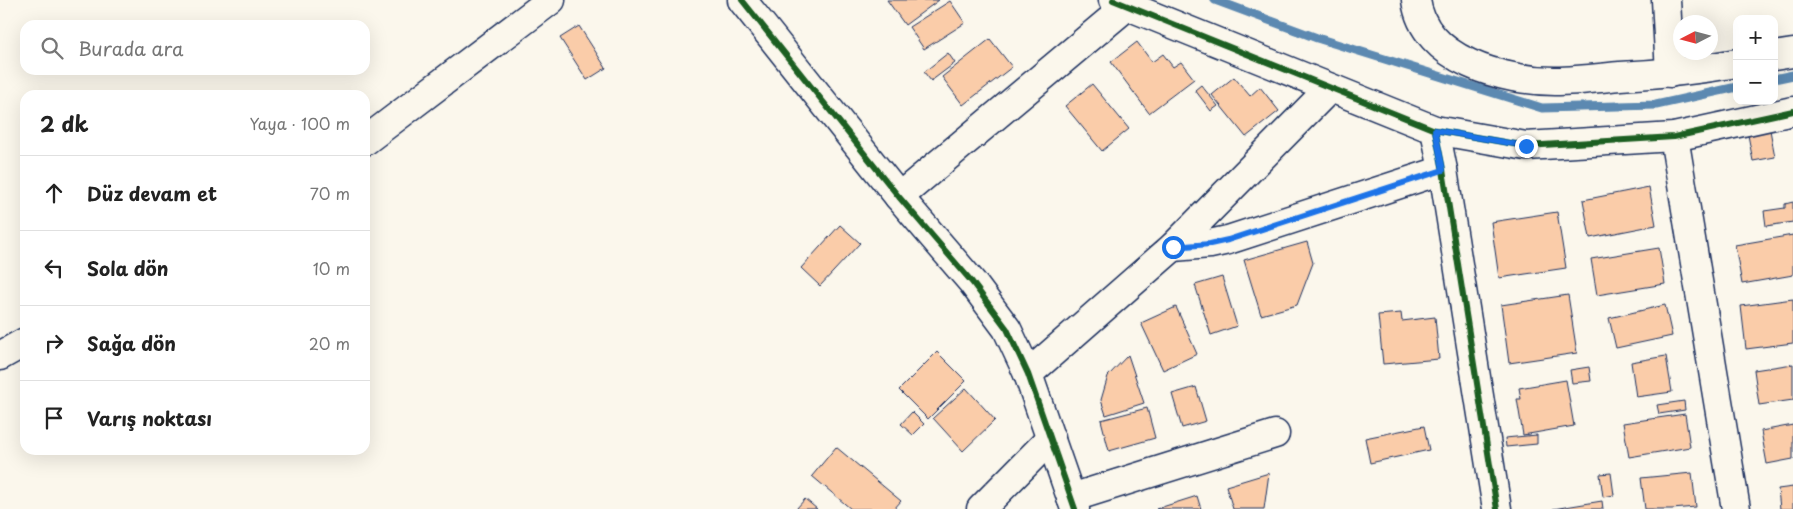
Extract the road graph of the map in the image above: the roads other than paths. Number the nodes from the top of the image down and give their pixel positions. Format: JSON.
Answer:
{"nodes":[{"id":1,"x":551,"y":0,"type":"edge"},
{"id":2,"x":742,"y":0,"type":"edge"},
{"id":3,"x":1416,"y":0,"type":"edge"},
{"id":4,"x":1666,"y":0,"type":"edge"},
{"id":5,"x":1120,"y":3,"type":"edge"},
{"id":6,"x":1793,"y":53,"type":"edge"},
{"id":7,"x":1778,"y":55,"type":"edge"},
{"id":8,"x":1733,"y":64,"type":"edge"},
{"id":9,"x":1670,"y":73,"type":"junction"},
{"id":10,"x":1330,"y":88,"type":"junction"},
{"id":11,"x":1793,"y":111,"type":"edge"},
{"id":12,"x":1435,"y":130,"type":"junction"},
{"id":13,"x":370,"y":137,"type":"edge"},
{"id":14,"x":1674,"y":137,"type":"junction"},
{"id":15,"x":1443,"y":170,"type":"junction"},
{"id":16,"x":899,"y":197,"type":"junction"},
{"id":17,"x":1173,"y":247,"type":"junction"},
{"id":18,"x":20,"y":345,"type":"edge"},
{"id":19,"x":0,"y":356,"type":"edge"},
{"id":20,"x":1028,"y":374,"type":"junction"},
{"id":21,"x":1275,"y":434,"type":"dead end"},
{"id":22,"x":1051,"y":438,"type":"junction"},
{"id":23,"x":1073,"y":503,"type":"edge"},
{"id":24,"x":981,"y":509,"type":"edge"},
{"id":25,"x":1497,"y":509,"type":"edge"},
{"id":26,"x":1736,"y":509,"type":"edge"}],
"edges":[{"from":1,"to":13,"type":"street"},
{"from":2,"to":16,"type":"street"},
{"from":3,"to":9,"type":"street"},
{"from":4,"to":9,"type":"street"},
{"from":5,"to":10,"type":"street"},
{"from":5,"to":16,"type":"street"},
{"from":6,"to":7,"type":"street"},
{"from":8,"to":9,"type":"street"},
{"from":10,"to":12,"type":"street"},
{"from":10,"to":17,"type":"street"},
{"from":11,"to":14,"type":"street"},
{"from":12,"to":14,"type":"street"},
{"from":12,"to":15,"type":"street"},
{"from":14,"to":26,"type":"street"},
{"from":15,"to":17,"type":"street"},
{"from":15,"to":25,"type":"street"},
{"from":16,"to":20,"type":"street"},
{"from":17,"to":20,"type":"street"},
{"from":18,"to":19,"type":"street"},
{"from":20,"to":22,"type":"street"},
{"from":21,"to":23,"type":"street"},
{"from":22,"to":23,"type":"street"},
{"from":22,"to":24,"type":"street"}]}
